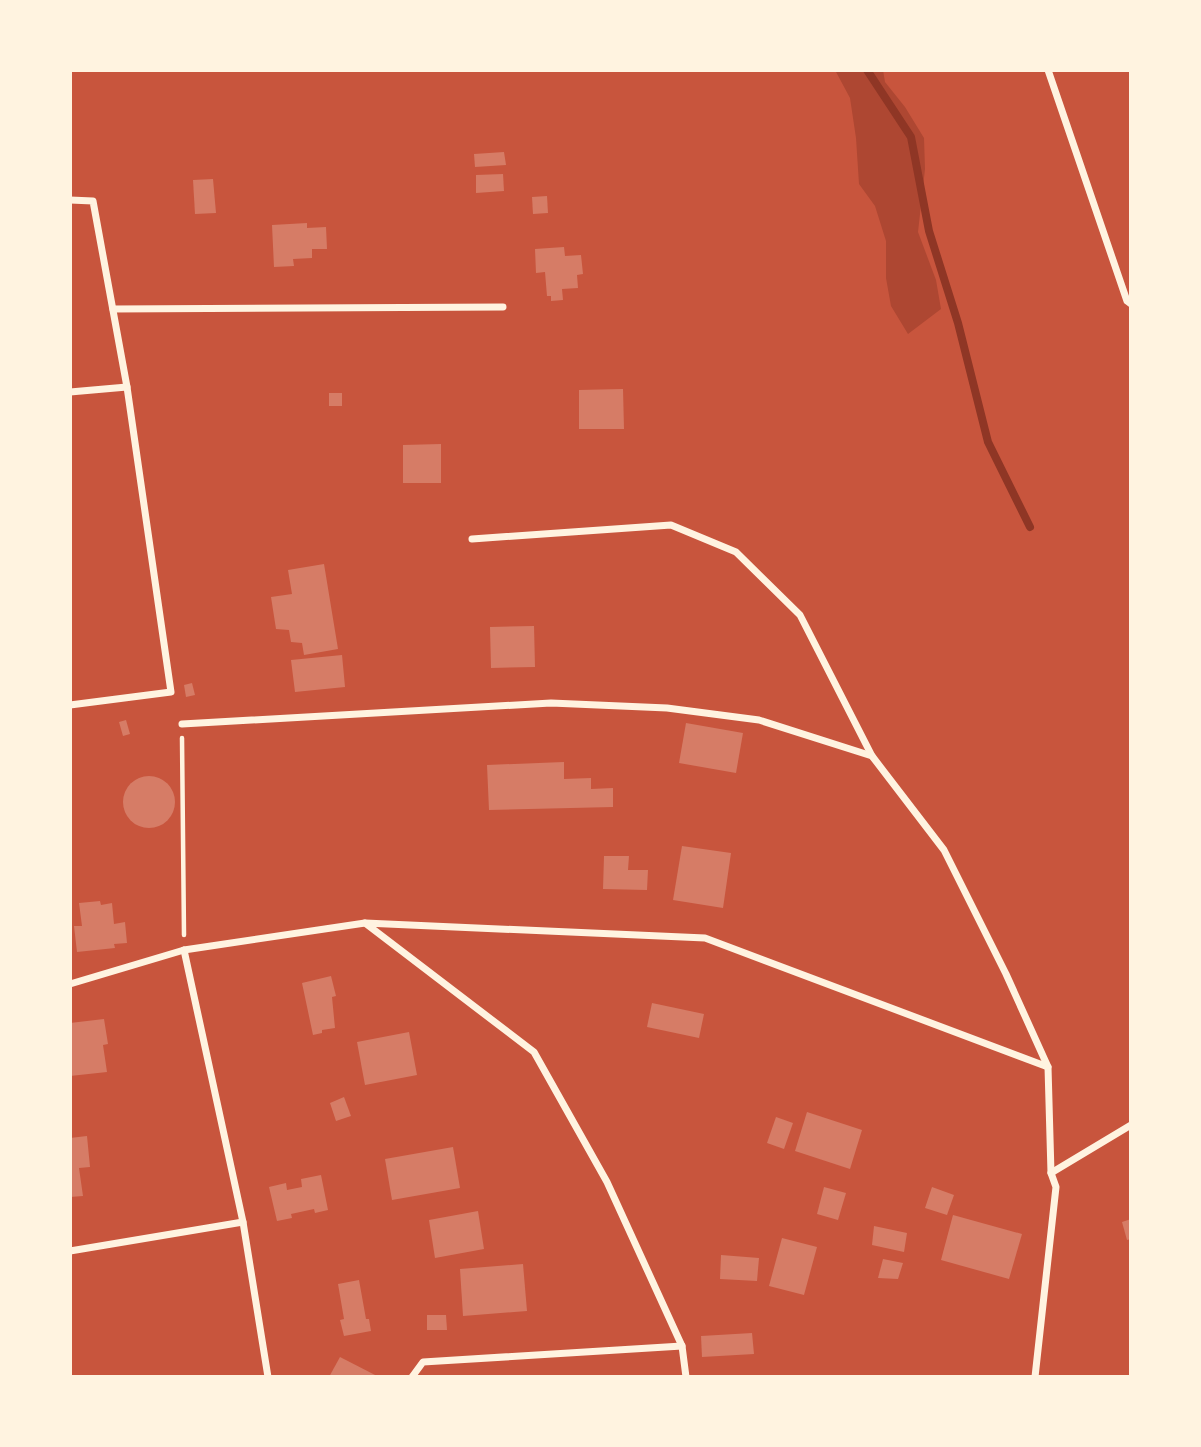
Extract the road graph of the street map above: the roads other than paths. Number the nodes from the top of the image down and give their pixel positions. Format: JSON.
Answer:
{"nodes":[{"id":1,"x":1048,"y":70,"type":"edge"},
{"id":2,"x":70,"y":200,"type":"edge"},
{"id":3,"x":1131,"y":304,"type":"edge"},
{"id":4,"x":503,"y":307,"type":"dead end"},
{"id":5,"x":113,"y":309,"type":"junction"},
{"id":6,"x":127,"y":387,"type":"junction"},
{"id":7,"x":70,"y":392,"type":"edge"},
{"id":8,"x":472,"y":539,"type":"dead end"},
{"id":9,"x":70,"y":705,"type":"edge"},
{"id":10,"x":182,"y":724,"type":"road end"},
{"id":11,"x":872,"y":756,"type":"junction"},
{"id":12,"x":365,"y":923,"type":"junction"},
{"id":13,"x":184,"y":950,"type":"junction"},
{"id":14,"x":70,"y":984,"type":"edge"},
{"id":15,"x":1048,"y":1067,"type":"junction"},
{"id":16,"x":1131,"y":1125,"type":"edge"},
{"id":17,"x":1051,"y":1173,"type":"junction"},
{"id":18,"x":243,"y":1222,"type":"junction"},
{"id":19,"x":70,"y":1251,"type":"edge"},
{"id":20,"x":682,"y":1346,"type":"junction"},
{"id":21,"x":268,"y":1377,"type":"edge"},
{"id":22,"x":412,"y":1377,"type":"edge"},
{"id":23,"x":686,"y":1377,"type":"edge"},
{"id":24,"x":1035,"y":1377,"type":"edge"}],
"edges":[{"from":1,"to":3,"type":"street"},
{"from":2,"to":5,"type":"street"},
{"from":4,"to":5,"type":"street"},
{"from":5,"to":6,"type":"street"},
{"from":6,"to":7,"type":"street"},
{"from":6,"to":9,"type":"street"},
{"from":8,"to":11,"type":"street"},
{"from":10,"to":11,"type":"street"},
{"from":11,"to":15,"type":"street"},
{"from":12,"to":13,"type":"street"},
{"from":12,"to":15,"type":"street"},
{"from":12,"to":20,"type":"street"},
{"from":13,"to":14,"type":"street"},
{"from":13,"to":18,"type":"street"},
{"from":15,"to":17,"type":"street"},
{"from":16,"to":17,"type":"street"},
{"from":17,"to":24,"type":"street"},
{"from":18,"to":19,"type":"street"},
{"from":18,"to":21,"type":"street"},
{"from":20,"to":22,"type":"street"},
{"from":20,"to":23,"type":"street"}]}
